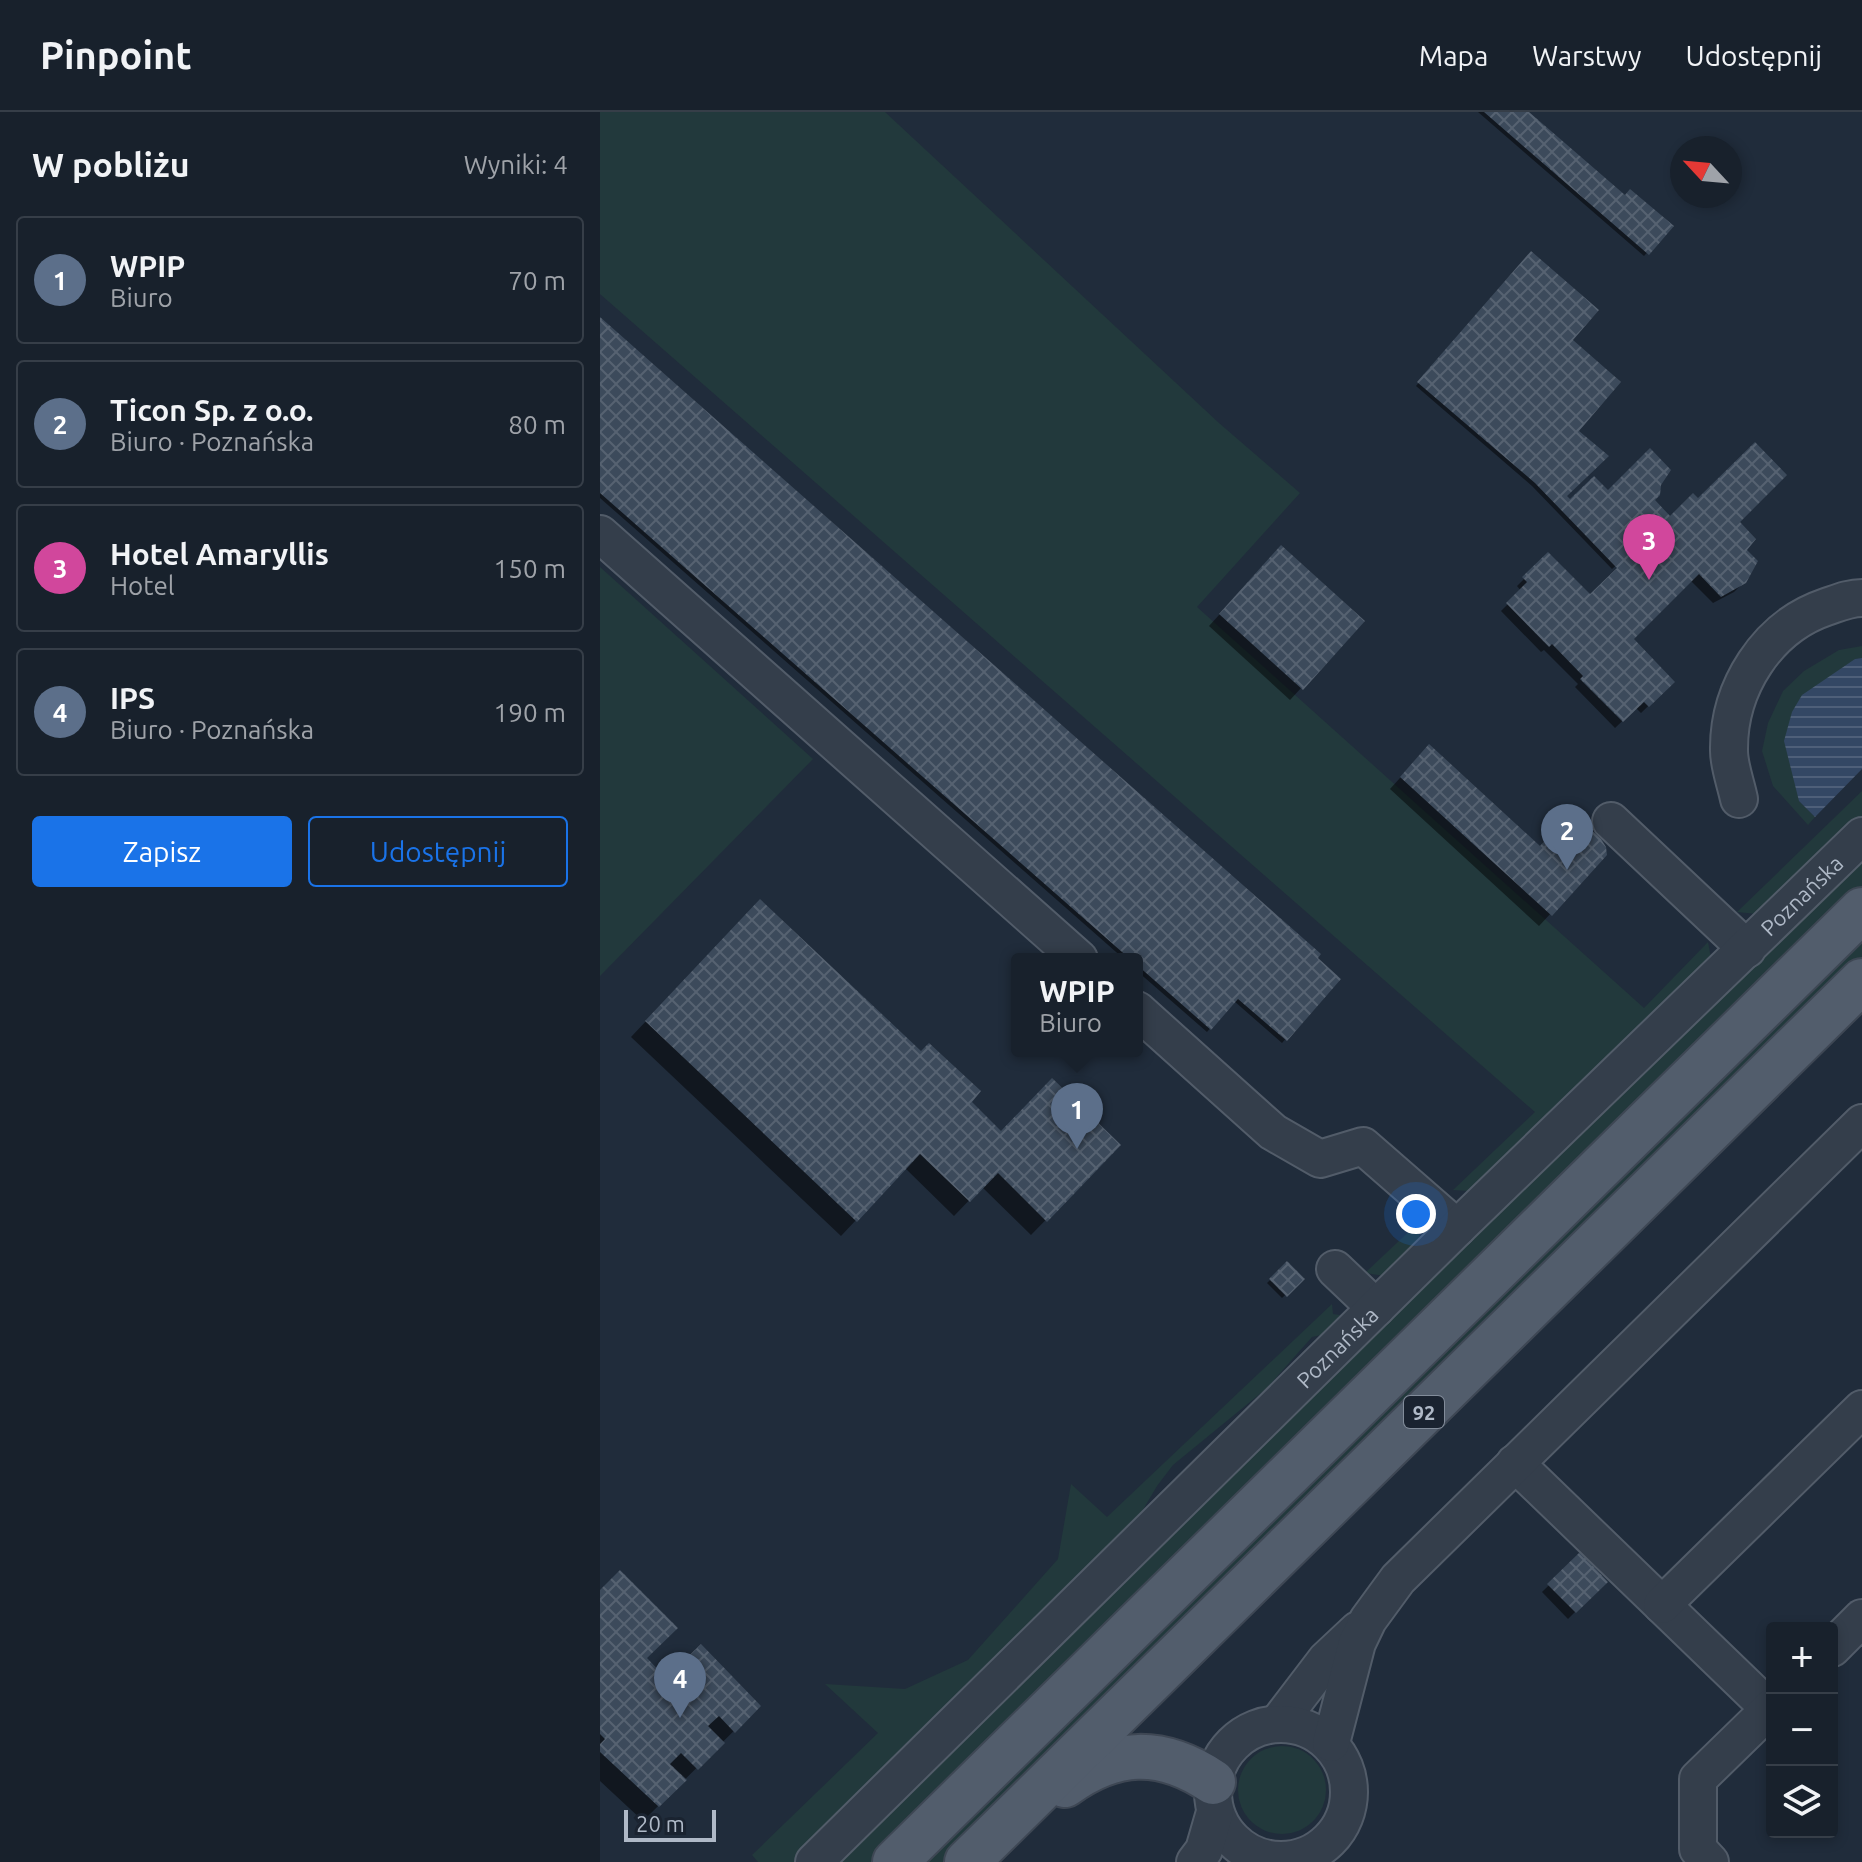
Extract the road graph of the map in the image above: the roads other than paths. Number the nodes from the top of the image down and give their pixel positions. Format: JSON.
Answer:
{"nodes":[{"id":1,"x":600,"y":534,"type":"edge"},
{"id":2,"x":1862,"y":598,"type":"edge"},
{"id":3,"x":1739,"y":799,"type":"dead end"},
{"id":4,"x":1611,"y":821,"type":"dead end"},
{"id":5,"x":1862,"y":836,"type":"edge"},
{"id":6,"x":1862,"y":910,"type":"edge"},
{"id":7,"x":1747,"y":949,"type":"junction"},
{"id":8,"x":1072,"y":953,"type":"edge"},
{"id":9,"x":1862,"y":981,"type":"edge"},
{"id":10,"x":1143,"y":1015,"type":"edge"},
{"id":11,"x":1862,"y":1123,"type":"edge"},
{"id":12,"x":1457,"y":1228,"type":"junction"},
{"id":13,"x":1335,"y":1269,"type":"dead end"},
{"id":14,"x":1376,"y":1308,"type":"junction"},
{"id":15,"x":1862,"y":1409,"type":"edge"},
{"id":16,"x":1515,"y":1463,"type":"junction"},
{"id":17,"x":1662,"y":1605,"type":"junction"},
{"id":18,"x":1862,"y":1618,"type":"edge"},
{"id":19,"x":1368,"y":1620,"type":"junction"},
{"id":20,"x":1838,"y":1642,"type":"edge"},
{"id":21,"x":1766,"y":1704,"type":"edge"},
{"id":22,"x":1766,"y":1714,"type":"edge"},
{"id":23,"x":1278,"y":1723,"type":"junction"},
{"id":24,"x":1331,"y":1743,"type":"junction"},
{"id":25,"x":1214,"y":1797,"type":"junction"},
{"id":26,"x":976,"y":1853,"type":"edge"},
{"id":27,"x":814,"y":1862,"type":"edge"},
{"id":28,"x":895,"y":1862,"type":"edge"},
{"id":29,"x":1195,"y":1862,"type":"edge"},
{"id":30,"x":1710,"y":1862,"type":"edge"}],
"edges":[{"from":1,"to":8,"type":"street"},
{"from":2,"to":3,"type":"street"},
{"from":4,"to":7,"type":"street"},
{"from":5,"to":7,"type":"street","name":"Poznańska"},
{"from":6,"to":28,"type":"main road","number":"92"},
{"from":7,"to":12,"type":"street","name":"Poznańska"},
{"from":9,"to":26,"type":"main road","number":"92"},
{"from":10,"to":12,"type":"street"},
{"from":11,"to":16,"type":"street"},
{"from":12,"to":14,"type":"street","name":"Poznańska"},
{"from":13,"to":14,"type":"street"},
{"from":14,"to":27,"type":"street","name":"Poznańska"},
{"from":15,"to":17,"type":"street"},
{"from":16,"to":17,"type":"street"},
{"from":16,"to":19,"type":"street"},
{"from":17,"to":21,"type":"street"},
{"from":18,"to":20,"type":"street"},
{"from":19,"to":23,"type":"street"},
{"from":19,"to":24,"type":"street"},
{"from":22,"to":30,"type":"street"},
{"from":23,"to":24,"type":"street"},
{"from":23,"to":25,"type":"street"},
{"from":24,"to":25,"type":"street"},
{"from":25,"to":26,"type":"main road"},
{"from":25,"to":29,"type":"street"}]}
